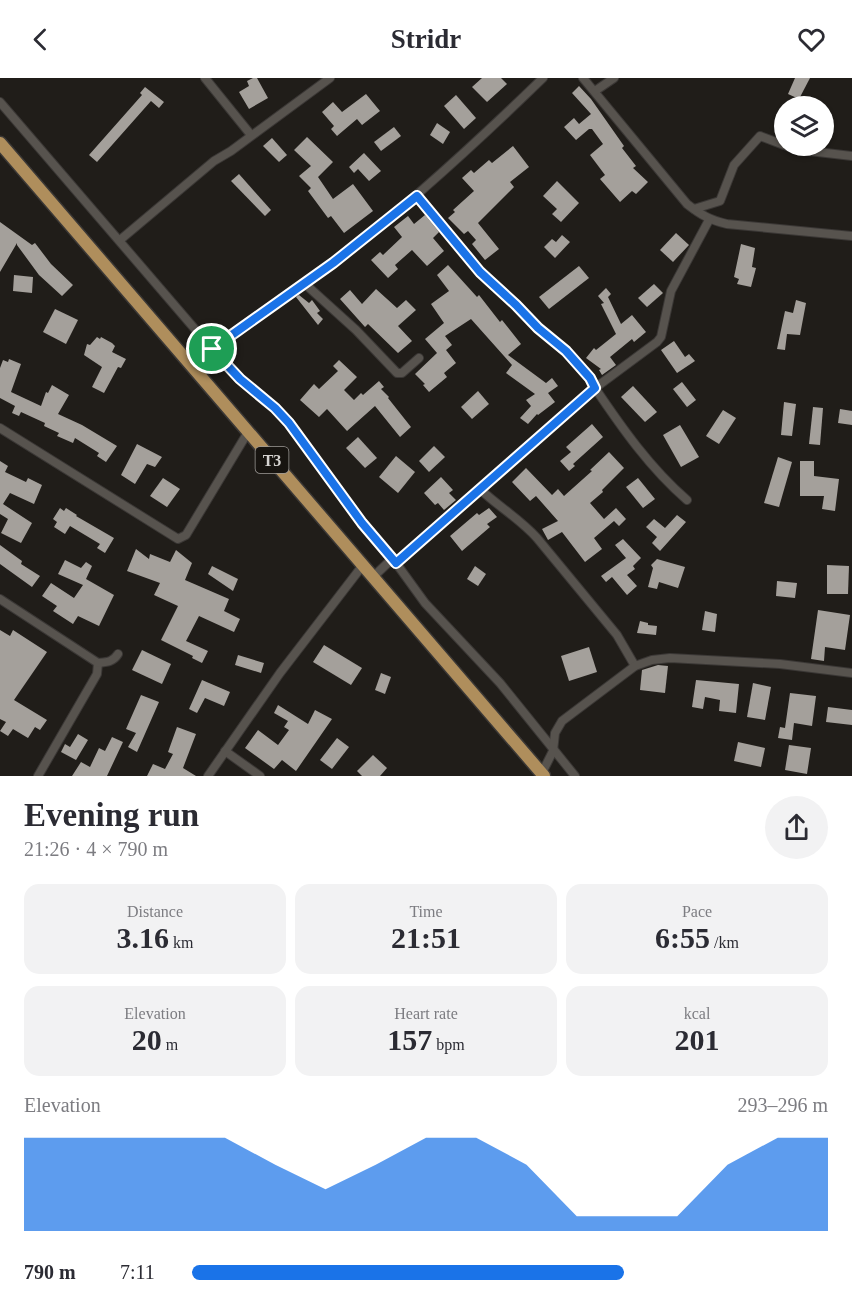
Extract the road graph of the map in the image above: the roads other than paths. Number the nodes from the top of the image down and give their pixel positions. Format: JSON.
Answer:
{"nodes":[{"id":1,"x":206,"y":78,"type":"edge"},
{"id":2,"x":330,"y":78,"type":"edge"},
{"id":3,"x":543,"y":78,"type":"edge"},
{"id":4,"x":583,"y":78,"type":"edge"},
{"id":5,"x":614,"y":78,"type":"edge"},
{"id":6,"x":595,"y":91,"type":"junction"},
{"id":7,"x":0,"y":102,"type":"edge"},
{"id":8,"x":251,"y":135,"type":"junction"},
{"id":9,"x":774,"y":141,"type":"edge"},
{"id":10,"x":0,"y":143,"type":"edge"},
{"id":11,"x":834,"y":154,"type":"edge"},
{"id":12,"x":852,"y":156,"type":"edge"},
{"id":13,"x":417,"y":196,"type":"junction"},
{"id":14,"x":694,"y":209,"type":"junction"},
{"id":15,"x":709,"y":220,"type":"junction"},
{"id":16,"x":852,"y":236,"type":"edge"},
{"id":17,"x":120,"y":240,"type":"junction"},
{"id":18,"x":304,"y":283,"type":"junction"},
{"id":19,"x":212,"y":349,"type":"junction"},
{"id":20,"x":419,"y":358,"type":"dead end"},
{"id":21,"x":194,"y":369,"type":"junction"},
{"id":22,"x":595,"y":388,"type":"junction"},
{"id":23,"x":0,"y":428,"type":"edge"},
{"id":24,"x":248,"y":432,"type":"junction"},
{"id":25,"x":481,"y":490,"type":"junction"},
{"id":26,"x":687,"y":500,"type":"dead end"},
{"id":27,"x":394,"y":561,"type":"junction"},
{"id":28,"x":363,"y":565,"type":"junction"},
{"id":29,"x":373,"y":577,"type":"junction"},
{"id":30,"x":0,"y":599,"type":"edge"},
{"id":31,"x":118,"y":654,"type":"dead end"},
{"id":32,"x":98,"y":663,"type":"junction"},
{"id":33,"x":635,"y":666,"type":"junction"},
{"id":34,"x":852,"y":673,"type":"edge"},
{"id":35,"x":225,"y":751,"type":"junction"},
{"id":36,"x":553,"y":751,"type":"junction"},
{"id":37,"x":543,"y":774,"type":"edge"},
{"id":38,"x":38,"y":776,"type":"edge"},
{"id":39,"x":208,"y":776,"type":"edge"},
{"id":40,"x":260,"y":776,"type":"edge"},
{"id":41,"x":575,"y":776,"type":"edge"}],
"edges":[{"from":1,"to":8,"type":"street"},
{"from":2,"to":8,"type":"street"},
{"from":3,"to":13,"type":"street"},
{"from":4,"to":6,"type":"street"},
{"from":5,"to":6,"type":"street"},
{"from":6,"to":14,"type":"street"},
{"from":7,"to":17,"type":"street"},
{"from":8,"to":17,"type":"street"},
{"from":9,"to":14,"type":"street"},
{"from":10,"to":21,"type":"highway","number":"T3"},
{"from":11,"to":12,"type":"street"},
{"from":13,"to":18,"type":"street"},
{"from":13,"to":22,"type":"street"},
{"from":14,"to":15,"type":"street"},
{"from":15,"to":16,"type":"street"},
{"from":15,"to":22,"type":"street"},
{"from":17,"to":19,"type":"street"},
{"from":18,"to":19,"type":"street"},
{"from":18,"to":20,"type":"street"},
{"from":19,"to":21,"type":"street"},
{"from":19,"to":27,"type":"street"},
{"from":21,"to":24,"type":"highway","number":"T3"},
{"from":22,"to":25,"type":"street"},
{"from":22,"to":26,"type":"street"},
{"from":23,"to":24,"type":"street"},
{"from":24,"to":28,"type":"highway","number":"T3"},
{"from":25,"to":27,"type":"street"},
{"from":25,"to":33,"type":"street"},
{"from":27,"to":29,"type":"street"},
{"from":27,"to":36,"type":"street"},
{"from":28,"to":29,"type":"highway","number":"T3"},
{"from":28,"to":35,"type":"street"},
{"from":29,"to":37,"type":"highway","number":"T3"},
{"from":30,"to":32,"type":"street"},
{"from":31,"to":32,"type":"street"},
{"from":32,"to":38,"type":"street"},
{"from":33,"to":34,"type":"street"},
{"from":33,"to":36,"type":"street"},
{"from":35,"to":39,"type":"street"},
{"from":35,"to":40,"type":"street"},
{"from":36,"to":37,"type":"street"},
{"from":36,"to":41,"type":"street"}]}
